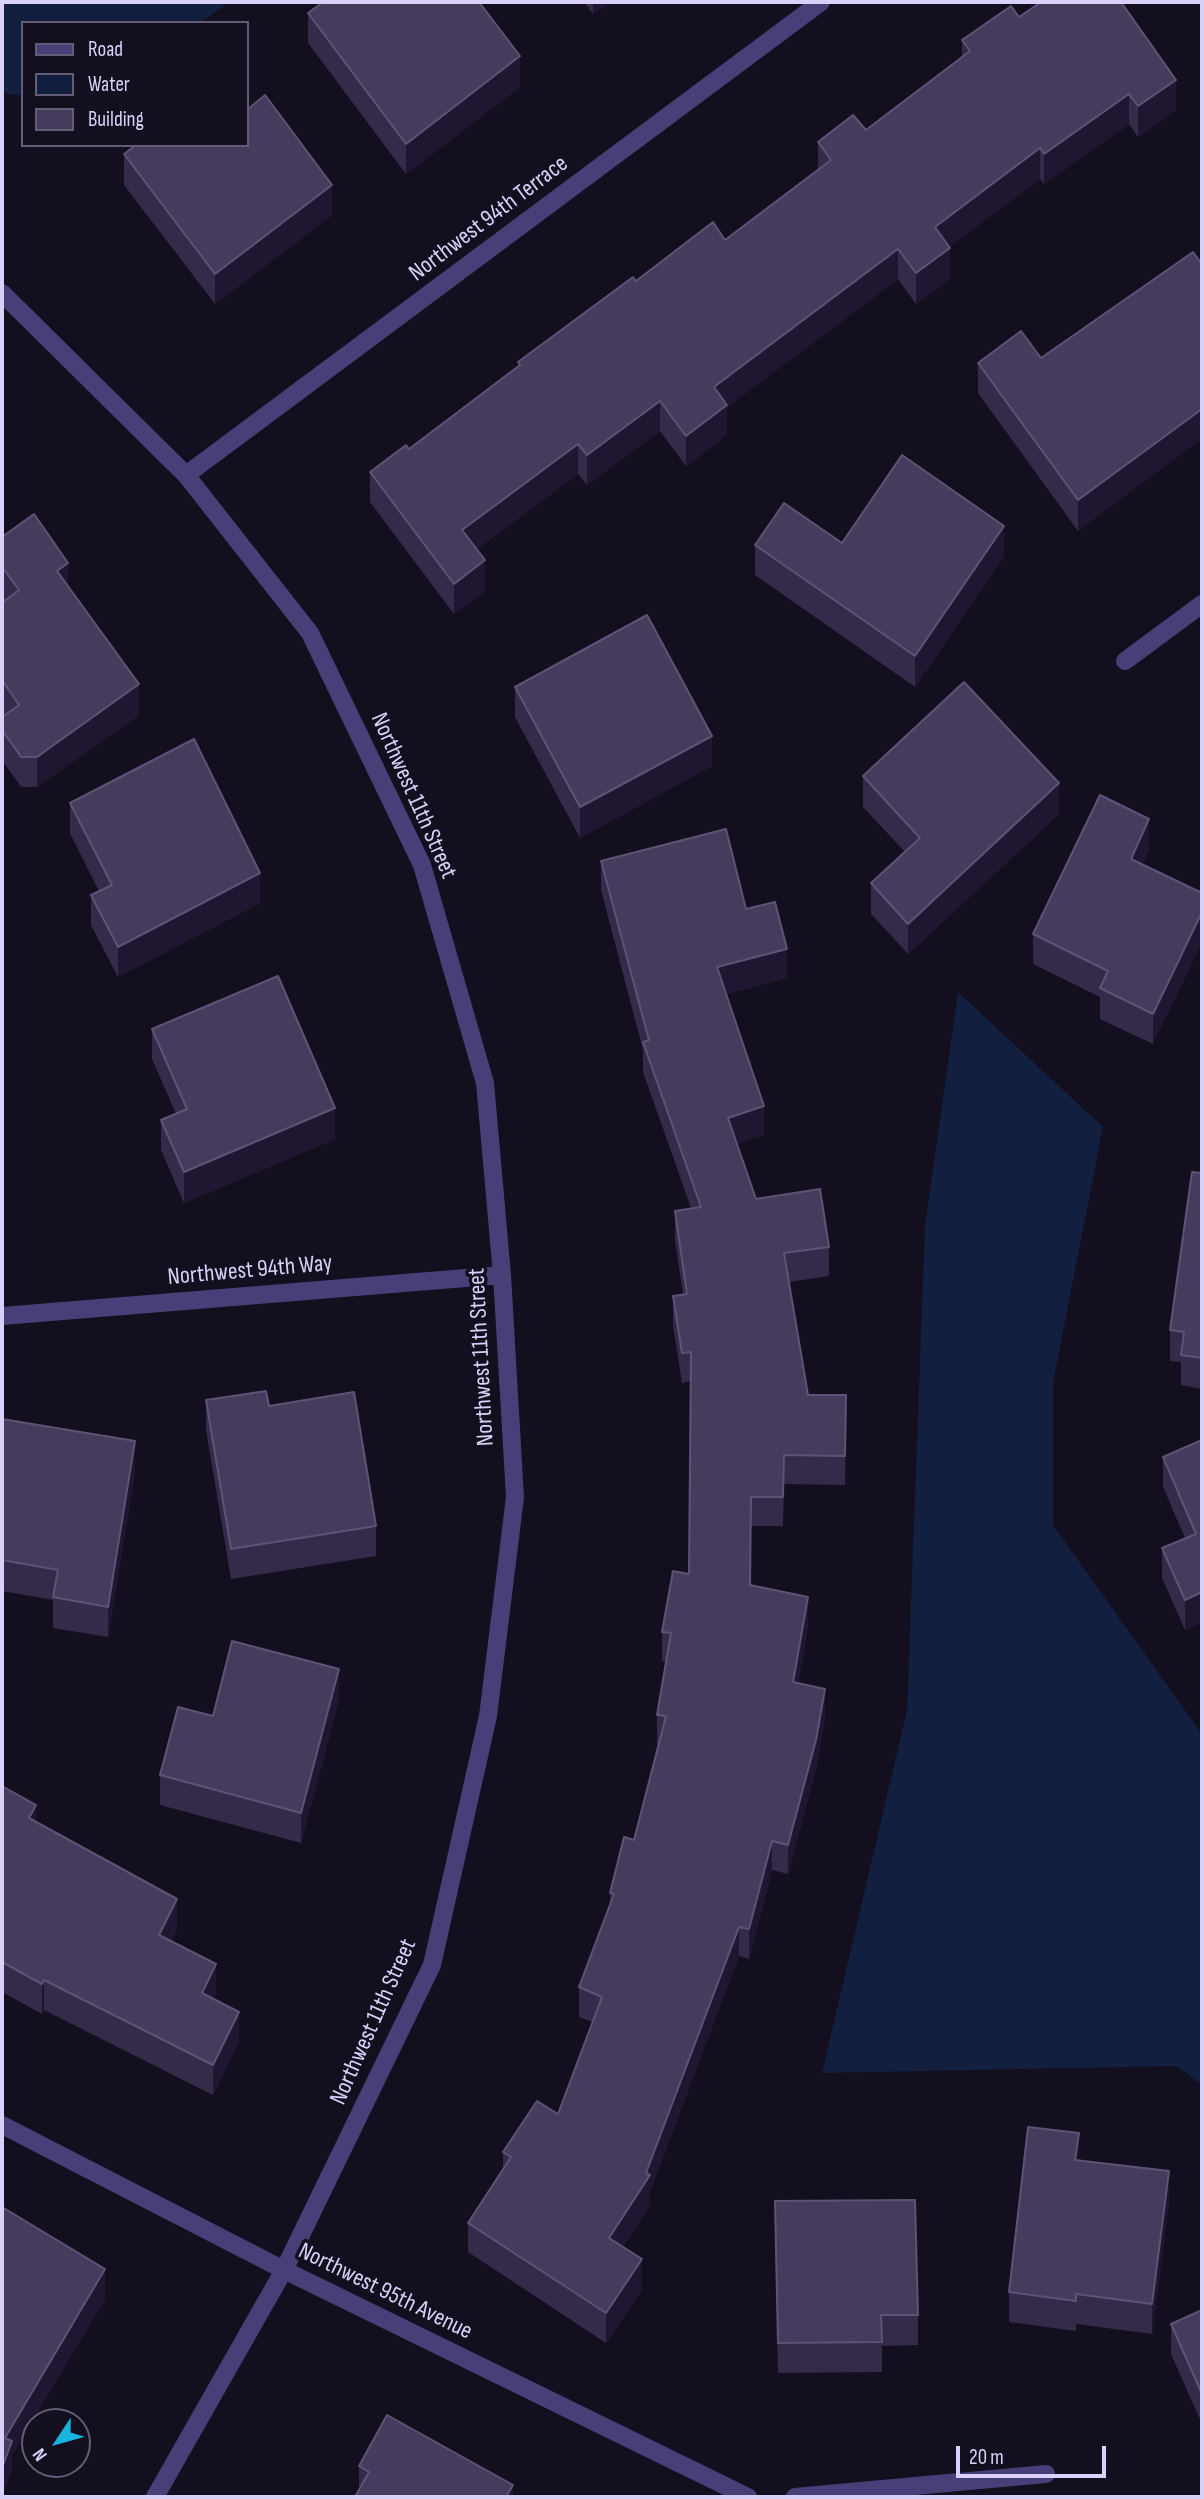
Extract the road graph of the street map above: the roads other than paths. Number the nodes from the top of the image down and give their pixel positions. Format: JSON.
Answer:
{"nodes":[{"id":1,"x":821,"y":2,"type":"edge"},
{"id":2,"x":2,"y":293,"type":"edge"},
{"id":3,"x":186,"y":475,"type":"junction"},
{"id":4,"x":1202,"y":604,"type":"edge"},
{"id":5,"x":1125,"y":661,"type":"dead end"},
{"id":6,"x":502,"y":1275,"type":"junction"},
{"id":7,"x":2,"y":1316,"type":"edge"},
{"id":8,"x":2,"y":2125,"type":"edge"},
{"id":9,"x":284,"y":2270,"type":"junction"},
{"id":10,"x":1046,"y":2474,"type":"dead end"},
{"id":11,"x":155,"y":2497,"type":"edge"},
{"id":12,"x":748,"y":2497,"type":"edge"},
{"id":13,"x":794,"y":2497,"type":"edge"}],
"edges":[{"from":1,"to":3,"type":"street","name":"Northwest 94th Terrace"},
{"from":2,"to":3,"type":"street","name":"Northwest 11th Street"},
{"from":3,"to":6,"type":"street","name":"Northwest 11th Street"},
{"from":4,"to":5,"type":"street"},
{"from":6,"to":7,"type":"street","name":"Northwest 94th Way"},
{"from":6,"to":9,"type":"street","name":"Northwest 11th Street"},
{"from":8,"to":9,"type":"street","name":"Northwest 95th Avenue"},
{"from":9,"to":11,"type":"street","name":"Northwest 11th Street"},
{"from":9,"to":12,"type":"street","name":"Northwest 95th Avenue"},
{"from":10,"to":13,"type":"street"}]}
